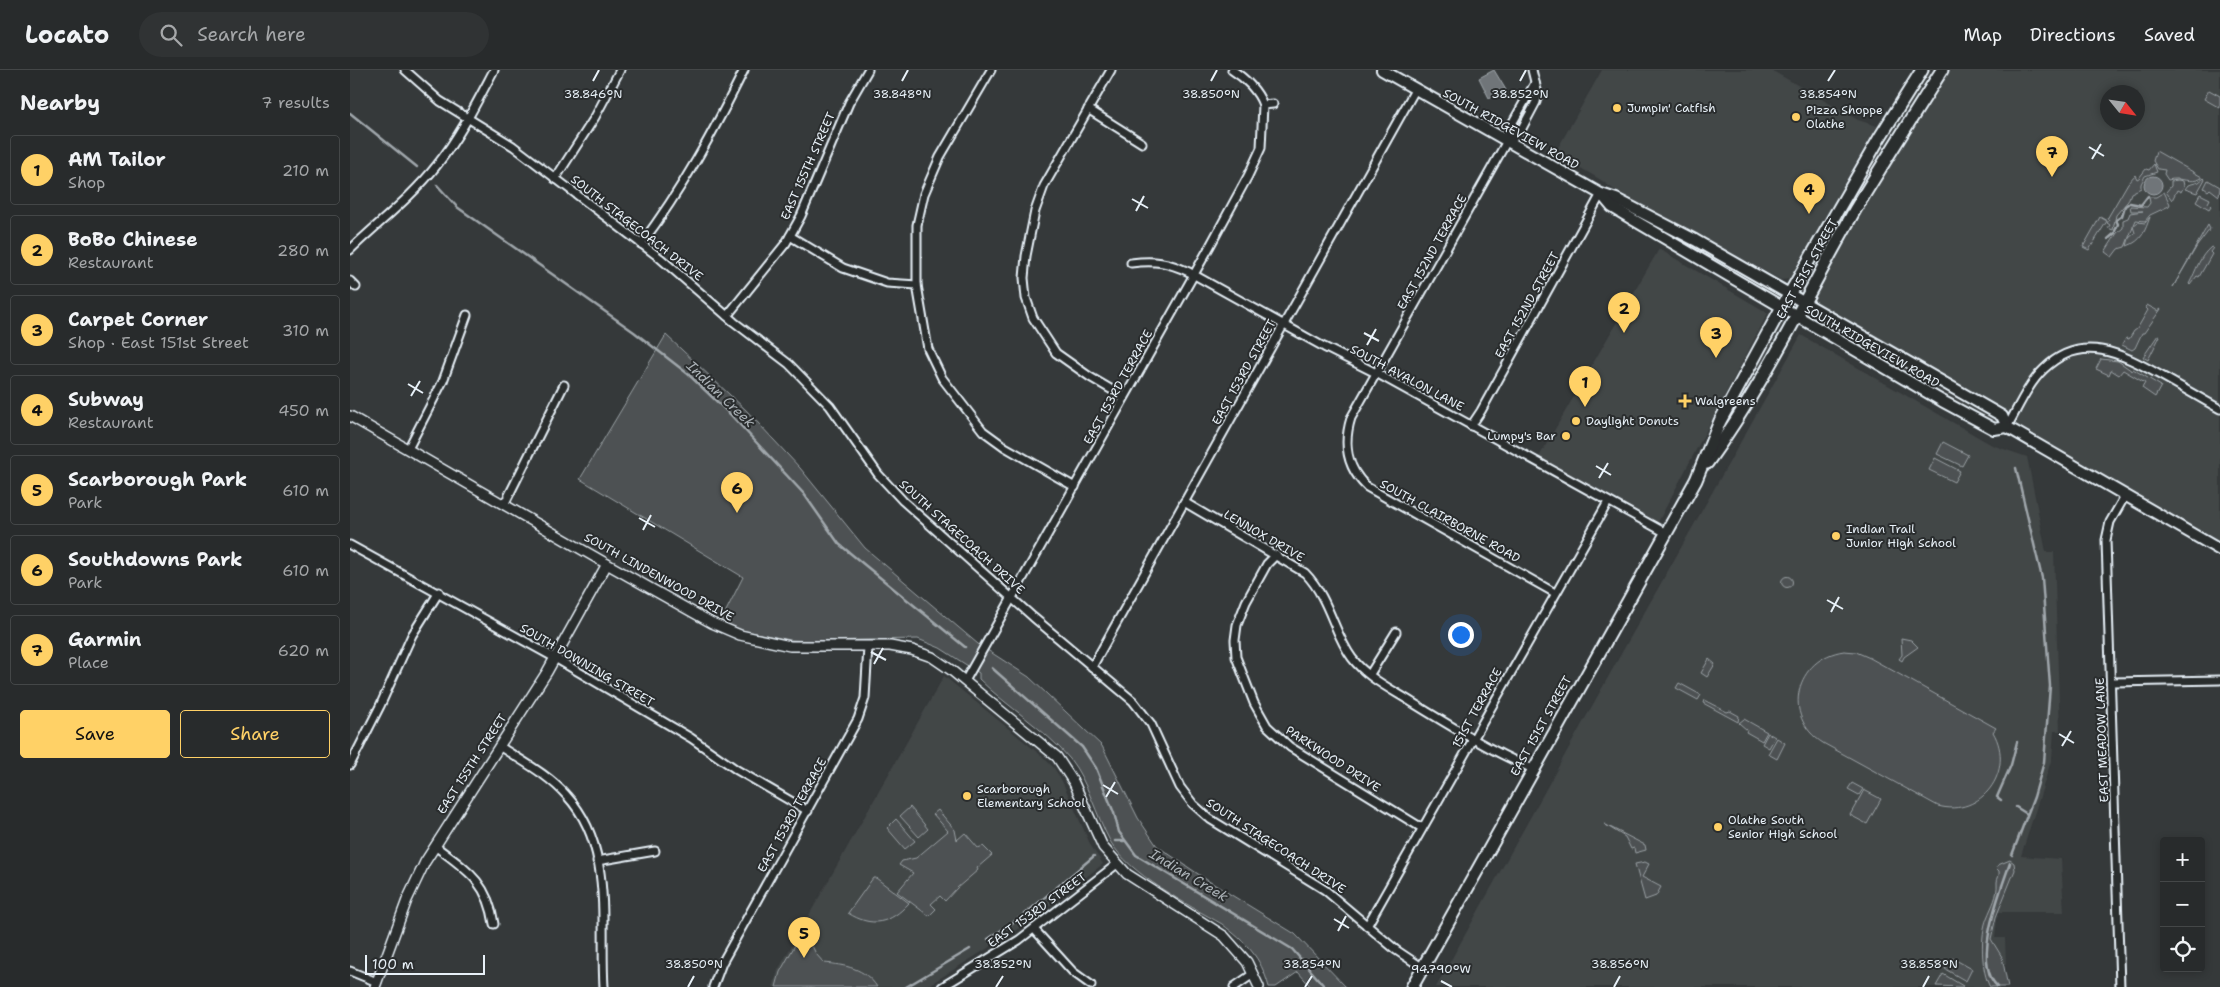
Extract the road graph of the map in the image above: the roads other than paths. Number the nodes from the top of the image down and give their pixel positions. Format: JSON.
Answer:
{"nodes":[{"id":1,"x":405,"y":70,"type":"edge"},
{"id":2,"x":494,"y":70,"type":"edge"},
{"id":3,"x":620,"y":70,"type":"edge"},
{"id":4,"x":744,"y":70,"type":"edge"},
{"id":5,"x":868,"y":70,"type":"edge"},
{"id":6,"x":991,"y":70,"type":"edge"},
{"id":7,"x":1112,"y":70,"type":"edge"},
{"id":8,"x":1232,"y":70,"type":"edge"},
{"id":9,"x":1382,"y":70,"type":"edge"},
{"id":10,"x":1532,"y":70,"type":"edge"},
{"id":11,"x":1921,"y":71,"type":"edge"},
{"id":12,"x":1940,"y":71,"type":"edge"},
{"id":13,"x":1535,"y":83,"type":"junction"},
{"id":14,"x":1416,"y":90,"type":"junction"},
{"id":15,"x":1273,"y":104,"type":"dead end"},
{"id":16,"x":1263,"y":105,"type":"junction"},
{"id":17,"x":1088,"y":110,"type":"junction"},
{"id":18,"x":468,"y":118,"type":"junction"},
{"id":19,"x":1507,"y":142,"type":"junction"},
{"id":20,"x":1142,"y":143,"type":"dead end"},
{"id":21,"x":555,"y":179,"type":"junction"},
{"id":22,"x":1872,"y":184,"type":"junction"},
{"id":23,"x":1601,"y":194,"type":"junction"},
{"id":24,"x":790,"y":236,"type":"junction"},
{"id":25,"x":641,"y":244,"type":"junction"},
{"id":26,"x":351,"y":248,"type":"edge"},
{"id":27,"x":1131,"y":262,"type":"dead end"},
{"id":28,"x":1194,"y":275,"type":"junction"},
{"id":29,"x":918,"y":285,"type":"junction"},
{"id":30,"x":1789,"y":296,"type":"junction"},
{"id":31,"x":1804,"y":304,"type":"junction"},
{"id":32,"x":1782,"y":307,"type":"junction"},
{"id":33,"x":467,"y":315,"type":"dead end"},
{"id":34,"x":727,"y":316,"type":"junction"},
{"id":35,"x":1797,"y":316,"type":"junction"},
{"id":36,"x":1284,"y":324,"type":"junction"},
{"id":37,"x":1376,"y":373,"type":"junction"},
{"id":38,"x":564,"y":385,"type":"dead end"},
{"id":39,"x":1124,"y":397,"type":"junction"},
{"id":40,"x":2220,"y":409,"type":"edge"},
{"id":41,"x":350,"y":416,"type":"edge"},
{"id":42,"x":1471,"y":426,"type":"junction"},
{"id":43,"x":2007,"y":427,"type":"junction"},
{"id":44,"x":408,"y":449,"type":"junction"},
{"id":45,"x":1696,"y":480,"type":"junction"},
{"id":46,"x":1075,"y":487,"type":"junction"},
{"id":47,"x":2124,"y":496,"type":"junction"},
{"id":48,"x":1184,"y":502,"type":"junction"},
{"id":49,"x":1608,"y":502,"type":"junction"},
{"id":50,"x":504,"y":505,"type":"junction"},
{"id":51,"x":1666,"y":534,"type":"junction"},
{"id":52,"x":350,"y":545,"type":"edge"},
{"id":53,"x":2220,"y":550,"type":"edge"},
{"id":54,"x":1276,"y":556,"type":"junction"},
{"id":55,"x":607,"y":564,"type":"junction"},
{"id":56,"x":439,"y":592,"type":"junction"},
{"id":57,"x":1555,"y":593,"type":"junction"},
{"id":58,"x":1012,"y":598,"type":"junction"},
{"id":59,"x":1396,"y":632,"type":"dead end"},
{"id":60,"x":868,"y":647,"type":"junction"},
{"id":61,"x":555,"y":658,"type":"junction"},
{"id":62,"x":1092,"y":666,"type":"junction"},
{"id":63,"x":1370,"y":674,"type":"junction"},
{"id":64,"x":2220,"y":680,"type":"edge"},
{"id":65,"x":965,"y":681,"type":"junction"},
{"id":66,"x":2112,"y":682,"type":"junction"},
{"id":67,"x":1472,"y":738,"type":"junction"},
{"id":68,"x":499,"y":746,"type":"junction"},
{"id":69,"x":350,"y":765,"type":"edge"},
{"id":70,"x":1533,"y":769,"type":"junction"},
{"id":71,"x":808,"y":811,"type":"junction"},
{"id":72,"x":1422,"y":828,"type":"junction"},
{"id":73,"x":435,"y":846,"type":"junction"},
{"id":74,"x":655,"y":851,"type":"dead end"},
{"id":75,"x":597,"y":861,"type":"junction"},
{"id":76,"x":1117,"y":864,"type":"junction"},
{"id":77,"x":494,"y":924,"type":"dead end"},
{"id":78,"x":1367,"y":926,"type":"junction"},
{"id":79,"x":1034,"y":929,"type":"junction"},
{"id":80,"x":1423,"y":968,"type":"junction"},
{"id":81,"x":350,"y":971,"type":"edge"},
{"id":82,"x":1253,"y":974,"type":"junction"},
{"id":83,"x":376,"y":984,"type":"edge"},
{"id":84,"x":1091,"y":985,"type":"dead end"},
{"id":85,"x":604,"y":987,"type":"edge"},
{"id":86,"x":713,"y":987,"type":"edge"},
{"id":87,"x":942,"y":987,"type":"edge"},
{"id":88,"x":1234,"y":987,"type":"edge"},
{"id":89,"x":1259,"y":987,"type":"edge"},
{"id":90,"x":1412,"y":987,"type":"edge"},
{"id":91,"x":2120,"y":987,"type":"edge"}],
"edges":[{"from":1,"to":18,"type":"street","name":"SOUTH STAGECOACH DRIVE"},
{"from":2,"to":18,"type":"street"},
{"from":3,"to":21,"type":"street"},
{"from":4,"to":25,"type":"street"},
{"from":5,"to":24,"type":"street","name":"EAST 155TH STREET"},
{"from":6,"to":29,"type":"street"},
{"from":7,"to":17,"type":"street"},
{"from":8,"to":16,"type":"street"},
{"from":9,"to":14,"type":"main road","name":"SOUTH RIDGEVIEW ROAD"},
{"from":10,"to":13,"type":"street"},
{"from":11,"to":22,"type":"main road"},
{"from":11,"to":30,"type":"main road","name":"EAST 151ST STREET"},
{"from":12,"to":22,"type":"main road","name":"EAST 151ST STREET"},
{"from":13,"to":19,"type":"street"},
{"from":13,"to":19,"type":"street"},
{"from":14,"to":19,"type":"main road","name":"SOUTH RIDGEVIEW ROAD"},
{"from":14,"to":36,"type":"street","name":"EAST 153RD STREET"},
{"from":15,"to":16,"type":"street"},
{"from":16,"to":28,"type":"street","name":"EAST 153RD TERRACE"},
{"from":17,"to":20,"type":"street"},
{"from":17,"to":39,"type":"street"},
{"from":18,"to":21,"type":"street","name":"SOUTH STAGECOACH DRIVE"},
{"from":18,"to":26,"type":"street"},
{"from":19,"to":23,"type":"main road","name":"SOUTH RIDGEVIEW ROAD"},
{"from":19,"to":37,"type":"street","name":"EAST 152ND TERRACE"},
{"from":21,"to":25,"type":"street","name":"SOUTH STAGECOACH DRIVE"},
{"from":22,"to":31,"type":"main road","name":"EAST 151ST STREET"},
{"from":23,"to":30,"type":"main road","name":"SOUTH RIDGEVIEW ROAD"},
{"from":23,"to":32,"type":"main road","name":"SOUTH RIDGEVIEW ROAD"},
{"from":23,"to":42,"type":"street","name":"EAST 152ND STREET"},
{"from":24,"to":29,"type":"street"},
{"from":24,"to":34,"type":"street","name":"EAST 155TH STREET"},
{"from":25,"to":34,"type":"street","name":"SOUTH STAGECOACH DRIVE"},
{"from":27,"to":28,"type":"street","name":"SOUTH AVALON LANE"},
{"from":28,"to":36,"type":"street","name":"SOUTH AVALON LANE"},
{"from":28,"to":39,"type":"street","name":"EAST 153RD TERRACE"},
{"from":29,"to":46,"type":"street"},
{"from":30,"to":31,"type":"main road","name":"SOUTH RIDGEVIEW ROAD"},
{"from":30,"to":32,"type":"main road","name":"EAST 151ST STREET"},
{"from":31,"to":35,"type":"main road","name":"EAST 151ST STREET"},
{"from":31,"to":43,"type":"main road","name":"SOUTH RIDGEVIEW ROAD"},
{"from":32,"to":35,"type":"main road","name":"SOUTH RIDGEVIEW ROAD"},
{"from":32,"to":45,"type":"main road","name":"EAST 151ST STREET"},
{"from":33,"to":44,"type":"street"},
{"from":34,"to":58,"type":"street","name":"SOUTH STAGECOACH DRIVE"},
{"from":35,"to":43,"type":"main road","name":"SOUTH RIDGEVIEW ROAD"},
{"from":35,"to":45,"type":"main road","name":"EAST 151ST STREET"},
{"from":36,"to":37,"type":"street","name":"SOUTH AVALON LANE"},
{"from":36,"to":48,"type":"street","name":"EAST 153RD STREET"},
{"from":37,"to":42,"type":"street","name":"SOUTH AVALON LANE"},
{"from":37,"to":57,"type":"street","name":"SOUTH CLAIRBORNE ROAD"},
{"from":38,"to":50,"type":"street"},
{"from":39,"to":46,"type":"street","name":"EAST 153RD TERRACE"},
{"from":40,"to":43,"type":"street"},
{"from":41,"to":44,"type":"street","name":"SOUTH LINDENWOOD DRIVE"},
{"from":42,"to":49,"type":"street","name":"SOUTH AVALON LANE"},
{"from":43,"to":47,"type":"main road","name":"SOUTH RIDGEVIEW ROAD"},
{"from":44,"to":50,"type":"street","name":"SOUTH LINDENWOOD DRIVE"},
{"from":45,"to":51,"type":"main road","name":"EAST 151ST STREET"},
{"from":46,"to":58,"type":"street","name":"EAST 153RD TERRACE"},
{"from":47,"to":53,"type":"main road","name":"SOUTH RIDGEVIEW ROAD"},
{"from":47,"to":66,"type":"street","name":"EAST MEADOW LANE"},
{"from":48,"to":54,"type":"street","name":"LENNOX DRIVE"},
{"from":48,"to":62,"type":"street","name":"EAST 153RD STREET"},
{"from":49,"to":51,"type":"street","name":"SOUTH AVALON LANE"},
{"from":49,"to":57,"type":"street","name":"151ST TERRACE"},
{"from":50,"to":55,"type":"street","name":"SOUTH LINDENWOOD DRIVE"},
{"from":51,"to":70,"type":"main road","name":"EAST 151ST STREET"},
{"from":52,"to":56,"type":"street","name":"SOUTH DOWNING STREET"},
{"from":54,"to":63,"type":"street","name":"LENNOX DRIVE"},
{"from":54,"to":72,"type":"street","name":"PARKWOOD DRIVE"},
{"from":55,"to":60,"type":"street","name":"SOUTH LINDENWOOD DRIVE"},
{"from":55,"to":61,"type":"street","name":"EAST 155TH STREET"},
{"from":56,"to":61,"type":"street","name":"SOUTH DOWNING STREET"},
{"from":56,"to":69,"type":"street"},
{"from":57,"to":67,"type":"street","name":"151ST TERRACE"},
{"from":58,"to":62,"type":"street","name":"SOUTH STAGECOACH DRIVE"},
{"from":58,"to":65,"type":"street","name":"EAST 153RD TERRACE"},
{"from":59,"to":63,"type":"street"},
{"from":60,"to":65,"type":"street","name":"SOUTH LINDENWOOD DRIVE"},
{"from":60,"to":71,"type":"street","name":"EAST 153RD TERRACE"},
{"from":61,"to":68,"type":"street","name":"EAST 155TH STREET"},
{"from":61,"to":71,"type":"street","name":"SOUTH DOWNING STREET"},
{"from":62,"to":78,"type":"street","name":"SOUTH STAGECOACH DRIVE"},
{"from":63,"to":67,"type":"street","name":"LENNOX DRIVE"},
{"from":64,"to":66,"type":"street"},
{"from":65,"to":76,"type":"street","name":"SOUTH LINDENWOOD DRIVE"},
{"from":66,"to":91,"type":"street","name":"EAST MEADOW LANE"},
{"from":67,"to":70,"type":"street","name":"LENNOX DRIVE"},
{"from":67,"to":72,"type":"street","name":"151ST TERRACE"},
{"from":68,"to":73,"type":"street","name":"EAST 155TH STREET"},
{"from":68,"to":75,"type":"street"},
{"from":70,"to":80,"type":"main road","name":"EAST 151ST STREET"},
{"from":71,"to":86,"type":"street","name":"EAST 153RD TERRACE"},
{"from":72,"to":78,"type":"street","name":"151ST TERRACE"},
{"from":73,"to":77,"type":"street"},
{"from":73,"to":83,"type":"street","name":"EAST 155TH STREET"},
{"from":74,"to":75,"type":"street"},
{"from":75,"to":85,"type":"street"},
{"from":76,"to":79,"type":"street","name":"EAST 153RD STREET"},
{"from":76,"to":82,"type":"street","name":"SOUTH LINDENWOOD DRIVE"},
{"from":78,"to":80,"type":"street","name":"SOUTH STAGECOACH DRIVE"},
{"from":79,"to":84,"type":"street"},
{"from":79,"to":87,"type":"street","name":"EAST 153RD STREET"},
{"from":80,"to":90,"type":"main road","name":"EAST 151ST STREET"},
{"from":81,"to":83,"type":"street"},
{"from":82,"to":88,"type":"street"},
{"from":82,"to":89,"type":"street","name":"SOUTH LINDENWOOD DRIVE"}]}
